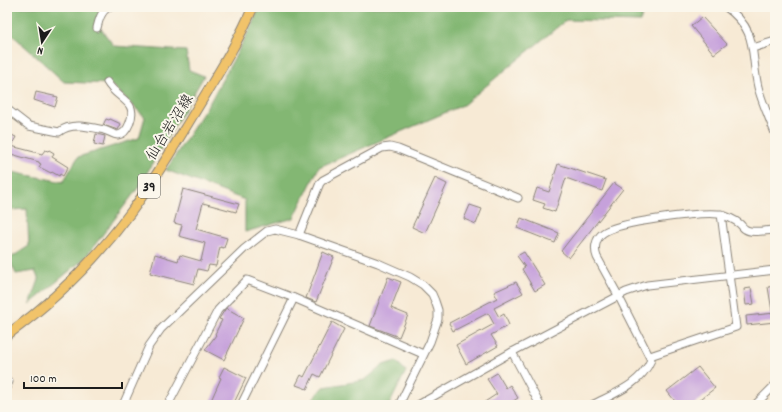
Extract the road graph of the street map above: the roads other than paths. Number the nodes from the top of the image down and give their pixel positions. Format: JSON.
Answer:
{"nodes":[{"id":1,"x":108,"y":7,"type":"edge"},
{"id":2,"x":253,"y":7,"type":"edge"},
{"id":3,"x":726,"y":7,"type":"edge"},
{"id":4,"x":97,"y":28,"type":"dead end"},
{"id":5,"x":775,"y":41,"type":"edge"},
{"id":6,"x":753,"y":48,"type":"junction"},
{"id":7,"x":107,"y":82,"type":"dead end"},
{"id":8,"x":7,"y":109,"type":"edge"},
{"id":9,"x":775,"y":133,"type":"edge"},
{"id":10,"x":518,"y":198,"type":"dead end"},
{"id":11,"x":721,"y":214,"type":"junction"},
{"id":12,"x":775,"y":230,"type":"edge"},
{"id":13,"x":299,"y":235,"type":"junction"},
{"id":14,"x":775,"y":270,"type":"edge"},
{"id":15,"x":730,"y":275,"type":"junction"},
{"id":16,"x":619,"y":297,"type":"junction"},
{"id":17,"x":294,"y":298,"type":"junction"},
{"id":18,"x":7,"y":335,"type":"edge"},
{"id":19,"x":512,"y":352,"type":"junction"},
{"id":20,"x":423,"y":354,"type":"junction"},
{"id":21,"x":650,"y":356,"type":"junction"},
{"id":22,"x":775,"y":385,"type":"edge"},
{"id":23,"x":123,"y":405,"type":"edge"},
{"id":24,"x":168,"y":405,"type":"edge"},
{"id":25,"x":241,"y":405,"type":"edge"},
{"id":26,"x":399,"y":405,"type":"edge"},
{"id":27,"x":418,"y":405,"type":"edge"},
{"id":28,"x":540,"y":405,"type":"edge"},
{"id":29,"x":592,"y":405,"type":"edge"},
{"id":30,"x":755,"y":405,"type":"edge"}],
"edges":[{"from":1,"to":4,"type":"street"},
{"from":2,"to":18,"type":"main road","name":"仙台岩沼線","number":"39"},
{"from":3,"to":6,"type":"street"},
{"from":5,"to":6,"type":"street"},
{"from":6,"to":9,"type":"street"},
{"from":7,"to":8,"type":"street"},
{"from":10,"to":13,"type":"street"},
{"from":11,"to":12,"type":"street"},
{"from":11,"to":15,"type":"street"},
{"from":11,"to":16,"type":"street"},
{"from":13,"to":20,"type":"street"},
{"from":13,"to":23,"type":"street"},
{"from":14,"to":15,"type":"street"},
{"from":15,"to":16,"type":"street"},
{"from":15,"to":21,"type":"street"},
{"from":16,"to":19,"type":"street"},
{"from":16,"to":21,"type":"street"},
{"from":17,"to":20,"type":"street"},
{"from":17,"to":24,"type":"street"},
{"from":17,"to":25,"type":"street"},
{"from":19,"to":27,"type":"street"},
{"from":19,"to":28,"type":"street"},
{"from":20,"to":26,"type":"street"},
{"from":21,"to":29,"type":"street"},
{"from":22,"to":30,"type":"street"}]}
